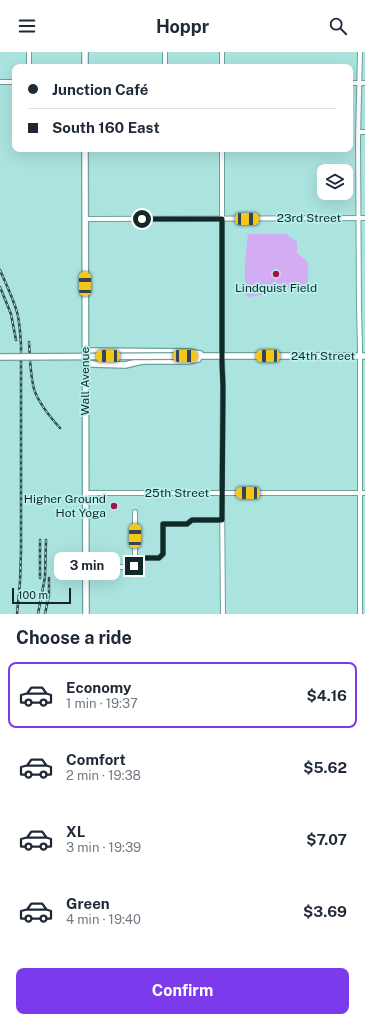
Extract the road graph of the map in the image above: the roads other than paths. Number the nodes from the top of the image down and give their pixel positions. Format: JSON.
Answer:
{"nodes":[{"id":1,"x":29,"y":52,"type":"edge"},
{"id":2,"x":85,"y":52,"type":"edge"},
{"id":3,"x":165,"y":52,"type":"edge"},
{"id":4,"x":222,"y":52,"type":"edge"},
{"id":5,"x":360,"y":52,"type":"edge"},
{"id":6,"x":29,"y":64,"type":"edge"},
{"id":7,"x":85,"y":64,"type":"edge"},
{"id":8,"x":165,"y":64,"type":"edge"},
{"id":9,"x":222,"y":64,"type":"edge"},
{"id":10,"x":0,"y":82,"type":"edge"},
{"id":11,"x":12,"y":82,"type":"edge"},
{"id":12,"x":353,"y":83,"type":"edge"},
{"id":13,"x":359,"y":83,"type":"junction"},
{"id":14,"x":365,"y":83,"type":"edge"},
{"id":15,"x":358,"y":132,"type":"junction"},
{"id":16,"x":365,"y":132,"type":"edge"},
{"id":17,"x":85,"y":152,"type":"edge"},
{"id":18,"x":222,"y":152,"type":"edge"},
{"id":19,"x":359,"y":218,"type":"junction"},
{"id":20,"x":365,"y":218,"type":"edge"},
{"id":21,"x":85,"y":219,"type":"junction"},
{"id":22,"x":222,"y":219,"type":"junction"},
{"id":23,"x":85,"y":351,"type":"junction"},
{"id":24,"x":0,"y":356,"type":"edge"},
{"id":25,"x":222,"y":356,"type":"junction"},
{"id":26,"x":362,"y":356,"type":"edge"},
{"id":27,"x":210,"y":357,"type":"junction"},
{"id":28,"x":85,"y":363,"type":"junction"},
{"id":29,"x":365,"y":492,"type":"edge"},
{"id":30,"x":85,"y":493,"type":"junction"},
{"id":31,"x":222,"y":493,"type":"junction"},
{"id":32,"x":359,"y":493,"type":"junction"},
{"id":33,"x":136,"y":512,"type":"dead end"},
{"id":34,"x":222,"y":520,"type":"junction"},
{"id":35,"x":135,"y":558,"type":"junction"},
{"id":36,"x":85,"y":567,"type":"junction"},
{"id":37,"x":86,"y":614,"type":"edge"},
{"id":38,"x":223,"y":614,"type":"edge"},
{"id":39,"x":360,"y":614,"type":"edge"}],
"edges":[{"from":1,"to":6,"type":"street"},
{"from":2,"to":7,"type":"main road"},
{"from":3,"to":8,"type":"street"},
{"from":4,"to":9,"type":"street"},
{"from":5,"to":13,"type":"street"},
{"from":10,"to":11,"type":"street"},
{"from":12,"to":13,"type":"street"},
{"from":13,"to":14,"type":"street"},
{"from":13,"to":15,"type":"street"},
{"from":15,"to":16,"type":"street"},
{"from":15,"to":19,"type":"street"},
{"from":17,"to":21,"type":"main road","name":"Wall Avenue"},
{"from":18,"to":22,"type":"street"},
{"from":19,"to":20,"type":"street","name":"23rd Street"},
{"from":19,"to":22,"type":"street","name":"23rd Street"},
{"from":19,"to":26,"type":"street"},
{"from":21,"to":22,"type":"street","name":"23rd Street"},
{"from":21,"to":23,"type":"main road","name":"Wall Avenue"},
{"from":22,"to":25,"type":"street"},
{"from":23,"to":27,"type":"main road","name":"24th Street"},
{"from":23,"to":28,"type":"main road","name":"Wall Avenue"},
{"from":24,"to":27,"type":"main road","name":"24th Street","bridge":true},
{"from":25,"to":26,"type":"main road","name":"24th Street"},
{"from":25,"to":27,"type":"main road","name":"24th Street"},
{"from":25,"to":31,"type":"street"},
{"from":26,"to":32,"type":"street"},
{"from":27,"to":28,"type":"main road","name":"24th Street"},
{"from":28,"to":30,"type":"main road","name":"Wall Avenue"},
{"from":29,"to":32,"type":"street","name":"25th Street"},
{"from":30,"to":31,"type":"street","name":"25th Street"},
{"from":30,"to":36,"type":"main road","name":"Wall Avenue"},
{"from":31,"to":32,"type":"street","name":"25th Street"},
{"from":31,"to":34,"type":"street"},
{"from":32,"to":39,"type":"street"},
{"from":33,"to":35,"type":"street"},
{"from":34,"to":35,"type":"street"},
{"from":34,"to":38,"type":"street"},
{"from":35,"to":36,"type":"street"},
{"from":36,"to":37,"type":"main road","name":"Wall Avenue"}]}
